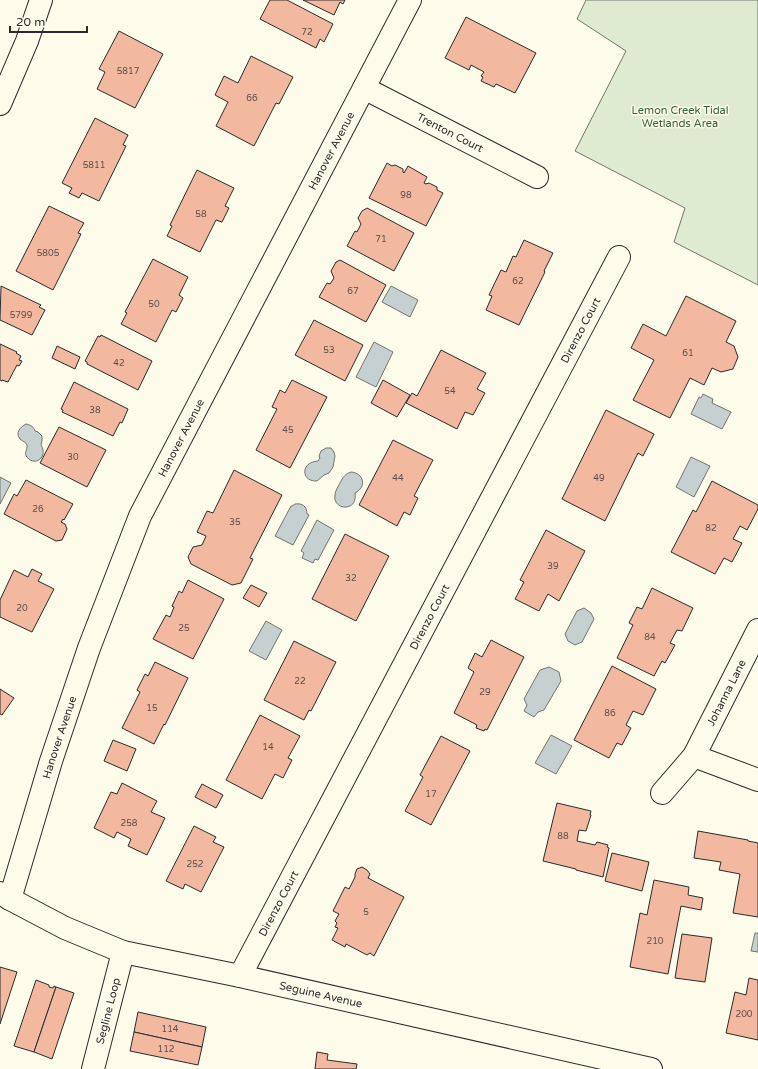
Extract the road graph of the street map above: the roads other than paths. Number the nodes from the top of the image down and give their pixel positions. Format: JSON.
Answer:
{"nodes":[{"id":1,"x":41,"y":0,"type":"edge"},
{"id":2,"x":410,"y":0,"type":"edge"},
{"id":3,"x":364,"y":88,"type":"junction"},
{"id":4,"x":0,"y":104,"type":"edge"},
{"id":5,"x":536,"y":177,"type":"dead end"},
{"id":6,"x":619,"y":257,"type":"dead end"},
{"id":7,"x":758,"y":630,"type":"edge"},
{"id":8,"x":694,"y":756,"type":"junction"},
{"id":9,"x":758,"y":780,"type":"edge"},
{"id":10,"x":662,"y":793,"type":"dead end"},
{"id":11,"x":5,"y":896,"type":"edge"},
{"id":12,"x":124,"y":952,"type":"junction"},
{"id":13,"x":240,"y":976,"type":"junction"},
{"id":14,"x":93,"y":1069,"type":"edge"},
{"id":15,"x":651,"y":1069,"type":"edge"}],
"edges":[{"from":1,"to":4,"type":"street"},
{"from":2,"to":3,"type":"street","name":"Hanover Avenue"},
{"from":3,"to":5,"type":"street","name":"Trenton Court"},
{"from":3,"to":11,"type":"street","name":"Hanover Avenue"},
{"from":6,"to":13,"type":"street","name":"Direnzo Court"},
{"from":7,"to":8,"type":"street","name":"Johanna Lane"},
{"from":8,"to":9,"type":"street"},
{"from":8,"to":10,"type":"street","name":"Johanna Lane"},
{"from":11,"to":12,"type":"street","name":"Seguine Avenue"},
{"from":12,"to":13,"type":"street","name":"Seguine Avenue"},
{"from":12,"to":14,"type":"street","name":"Segline Loop"},
{"from":13,"to":15,"type":"street","name":"Seguine Avenue"}]}
